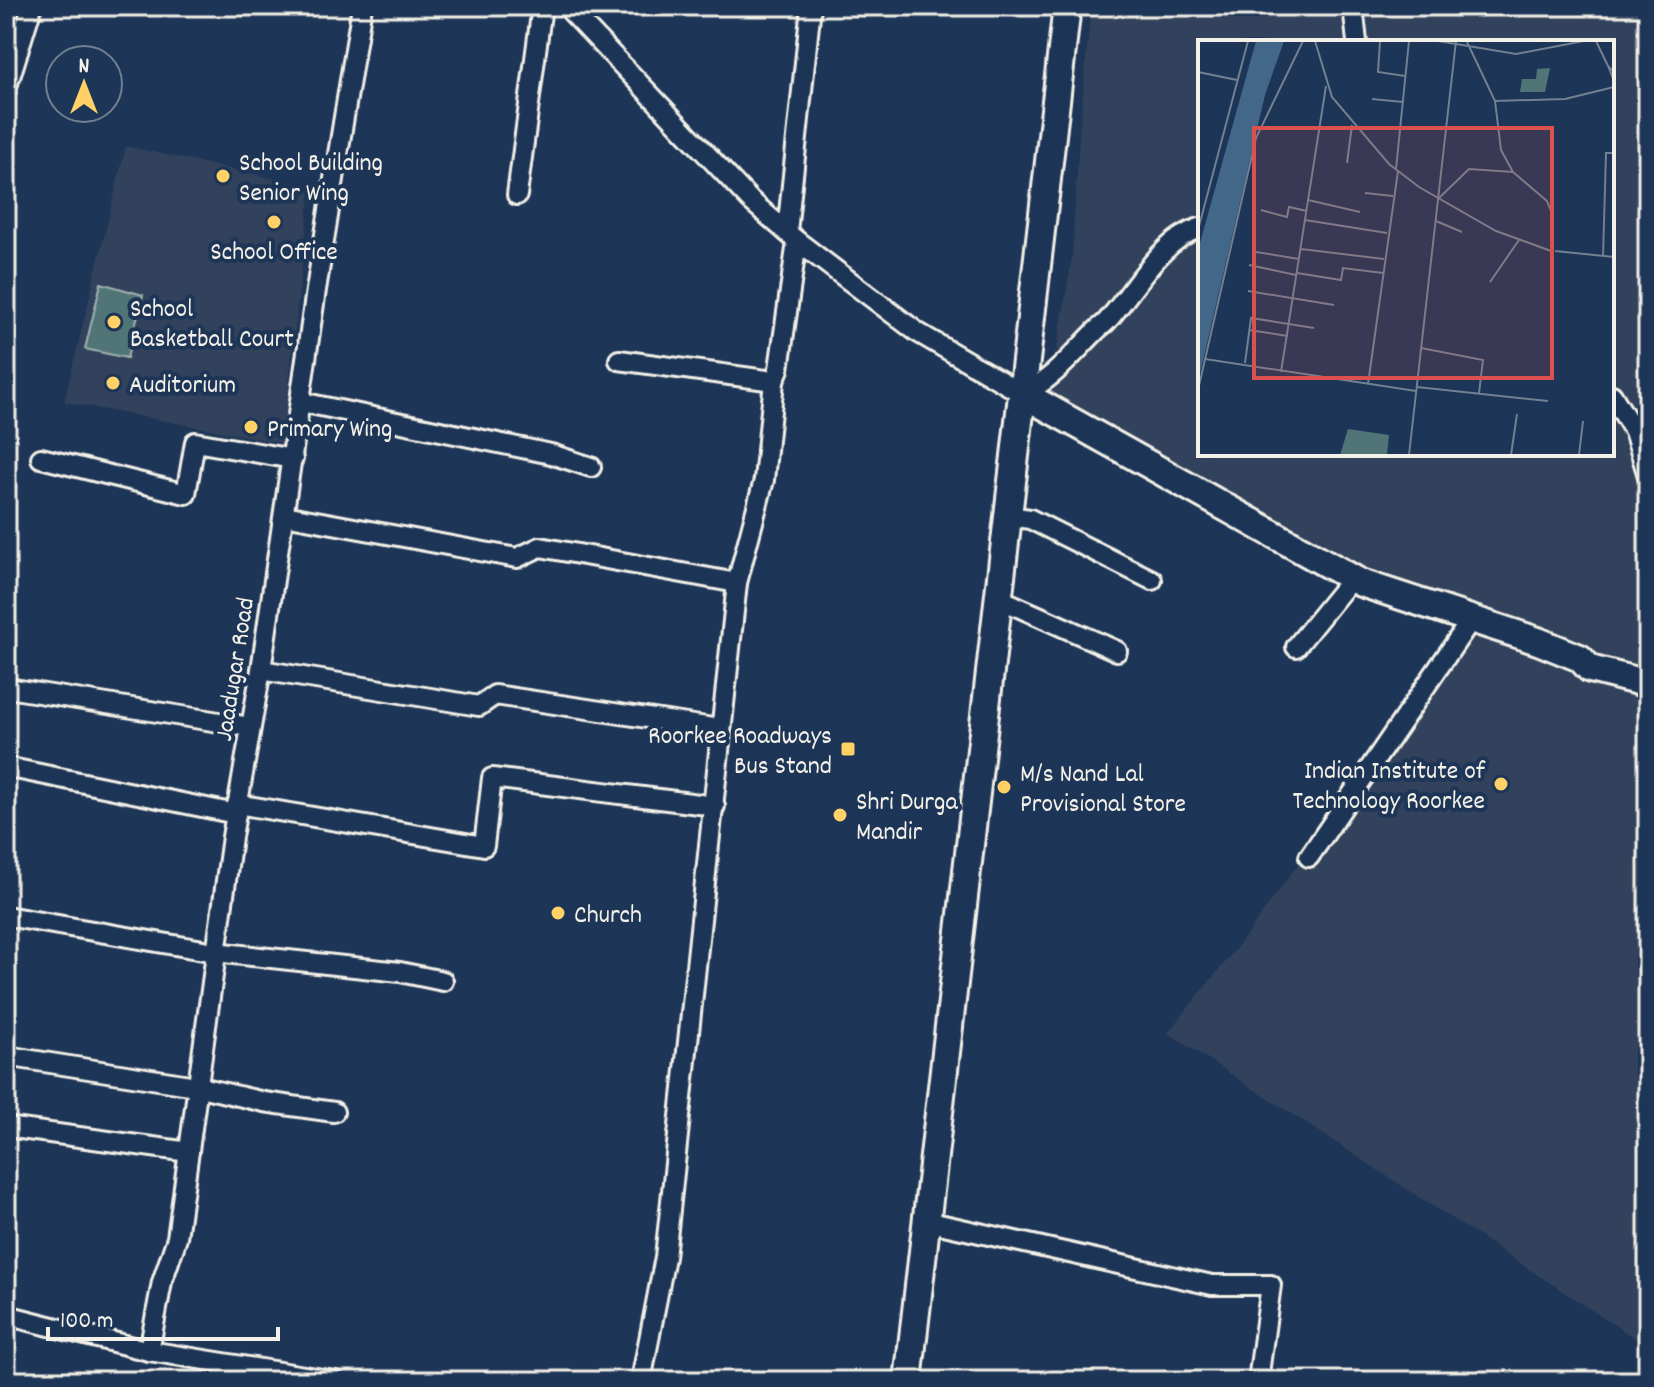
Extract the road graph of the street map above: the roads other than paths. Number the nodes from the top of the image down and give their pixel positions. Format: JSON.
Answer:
{"nodes":[{"id":1,"x":32,"y":6,"type":"edge"},
{"id":2,"x":362,"y":6,"type":"edge"},
{"id":3,"x":542,"y":6,"type":"edge"},
{"id":4,"x":566,"y":6,"type":"edge"},
{"id":5,"x":811,"y":6,"type":"edge"},
{"id":6,"x":1067,"y":6,"type":"edge"},
{"id":7,"x":1353,"y":6,"type":"edge"},
{"id":8,"x":1357,"y":40,"type":"edge"},
{"id":9,"x":6,"y":90,"type":"edge"},
{"id":10,"x":517,"y":195,"type":"dead end"},
{"id":11,"x":1198,"y":229,"type":"edge"},
{"id":12,"x":792,"y":236,"type":"junction"},
{"id":13,"x":619,"y":360,"type":"dead end"},
{"id":14,"x":774,"y":381,"type":"junction"},
{"id":15,"x":1023,"y":394,"type":"junction"},
{"id":16,"x":1614,"y":398,"type":"edge"},
{"id":17,"x":301,"y":402,"type":"junction"},
{"id":18,"x":41,"y":458,"type":"dead end"},
{"id":19,"x":293,"y":459,"type":"junction"},
{"id":20,"x":591,"y":467,"type":"dead end"},
{"id":21,"x":1648,"y":476,"type":"edge"},
{"id":22,"x":284,"y":515,"type":"junction"},
{"id":23,"x":1008,"y":516,"type":"junction"},
{"id":24,"x":1352,"y":578,"type":"junction"},
{"id":25,"x":1152,"y":580,"type":"dead end"},
{"id":26,"x":737,"y":583,"type":"junction"},
{"id":27,"x":998,"y":598,"type":"junction"},
{"id":28,"x":1465,"y":618,"type":"junction"},
{"id":29,"x":1296,"y":647,"type":"dead end"},
{"id":30,"x":1117,"y":651,"type":"dead end"},
{"id":31,"x":261,"y":670,"type":"junction"},
{"id":32,"x":1647,"y":677,"type":"edge"},
{"id":33,"x":14,"y":689,"type":"dead end"},
{"id":34,"x":250,"y":727,"type":"junction"},
{"id":35,"x":720,"y":729,"type":"junction"},
{"id":36,"x":6,"y":767,"type":"edge"},
{"id":37,"x":715,"y":806,"type":"junction"},
{"id":38,"x":236,"y":809,"type":"junction"},
{"id":39,"x":1309,"y":857,"type":"dead end"},
{"id":40,"x":6,"y":916,"type":"edge"},
{"id":41,"x":215,"y":952,"type":"junction"},
{"id":42,"x":443,"y":981,"type":"dead end"},
{"id":43,"x":6,"y":1056,"type":"edge"},
{"id":44,"x":196,"y":1086,"type":"junction"},
{"id":45,"x":334,"y":1112,"type":"dead end"},
{"id":46,"x":6,"y":1127,"type":"edge"},
{"id":47,"x":189,"y":1152,"type":"junction"},
{"id":48,"x":926,"y":1221,"type":"junction"},
{"id":49,"x":6,"y":1315,"type":"edge"},
{"id":50,"x":151,"y":1345,"type":"junction"},
{"id":51,"x":335,"y":1381,"type":"edge"},
{"id":52,"x":641,"y":1381,"type":"edge"},
{"id":53,"x":908,"y":1381,"type":"edge"},
{"id":54,"x":1258,"y":1381,"type":"edge"}],
"edges":[{"from":1,"to":9,"type":"street"},
{"from":2,"to":17,"type":"street","name":"Jaadugar Road"},
{"from":3,"to":10,"type":"street"},
{"from":4,"to":12,"type":"street"},
{"from":5,"to":12,"type":"street"},
{"from":6,"to":15,"type":"main road"},
{"from":7,"to":8,"type":"street"},
{"from":11,"to":15,"type":"street"},
{"from":12,"to":14,"type":"street"},
{"from":12,"to":15,"type":"street"},
{"from":13,"to":14,"type":"street"},
{"from":14,"to":26,"type":"street"},
{"from":15,"to":23,"type":"main road"},
{"from":15,"to":24,"type":"main road"},
{"from":16,"to":21,"type":"street"},
{"from":17,"to":19,"type":"street","name":"Jaadugar Road"},
{"from":17,"to":20,"type":"street"},
{"from":18,"to":19,"type":"street"},
{"from":19,"to":22,"type":"street","name":"Jaadugar Road"},
{"from":22,"to":26,"type":"street"},
{"from":22,"to":31,"type":"street","name":"Jaadugar Road"},
{"from":23,"to":25,"type":"street"},
{"from":23,"to":27,"type":"main road"},
{"from":24,"to":28,"type":"main road"},
{"from":24,"to":29,"type":"street"},
{"from":26,"to":35,"type":"street"},
{"from":27,"to":30,"type":"street"},
{"from":27,"to":48,"type":"main road"},
{"from":28,"to":32,"type":"main road"},
{"from":28,"to":39,"type":"street"},
{"from":31,"to":34,"type":"street","name":"Jaadugar Road"},
{"from":31,"to":35,"type":"street"},
{"from":33,"to":34,"type":"street"},
{"from":34,"to":38,"type":"street","name":"Jaadugar Road"},
{"from":35,"to":37,"type":"street"},
{"from":36,"to":38,"type":"street"},
{"from":37,"to":38,"type":"street"},
{"from":37,"to":52,"type":"street"},
{"from":38,"to":41,"type":"street","name":"Jaadugar Road"},
{"from":40,"to":41,"type":"street"},
{"from":41,"to":42,"type":"street"},
{"from":41,"to":44,"type":"street","name":"Jaadugar Road"},
{"from":43,"to":44,"type":"street"},
{"from":44,"to":45,"type":"street"},
{"from":44,"to":47,"type":"street","name":"Jaadugar Road"},
{"from":46,"to":47,"type":"street"},
{"from":47,"to":50,"type":"street","name":"Jaadugar Road"},
{"from":48,"to":53,"type":"main road"},
{"from":48,"to":54,"type":"street"},
{"from":49,"to":50,"type":"street"},
{"from":50,"to":51,"type":"street"}]}
